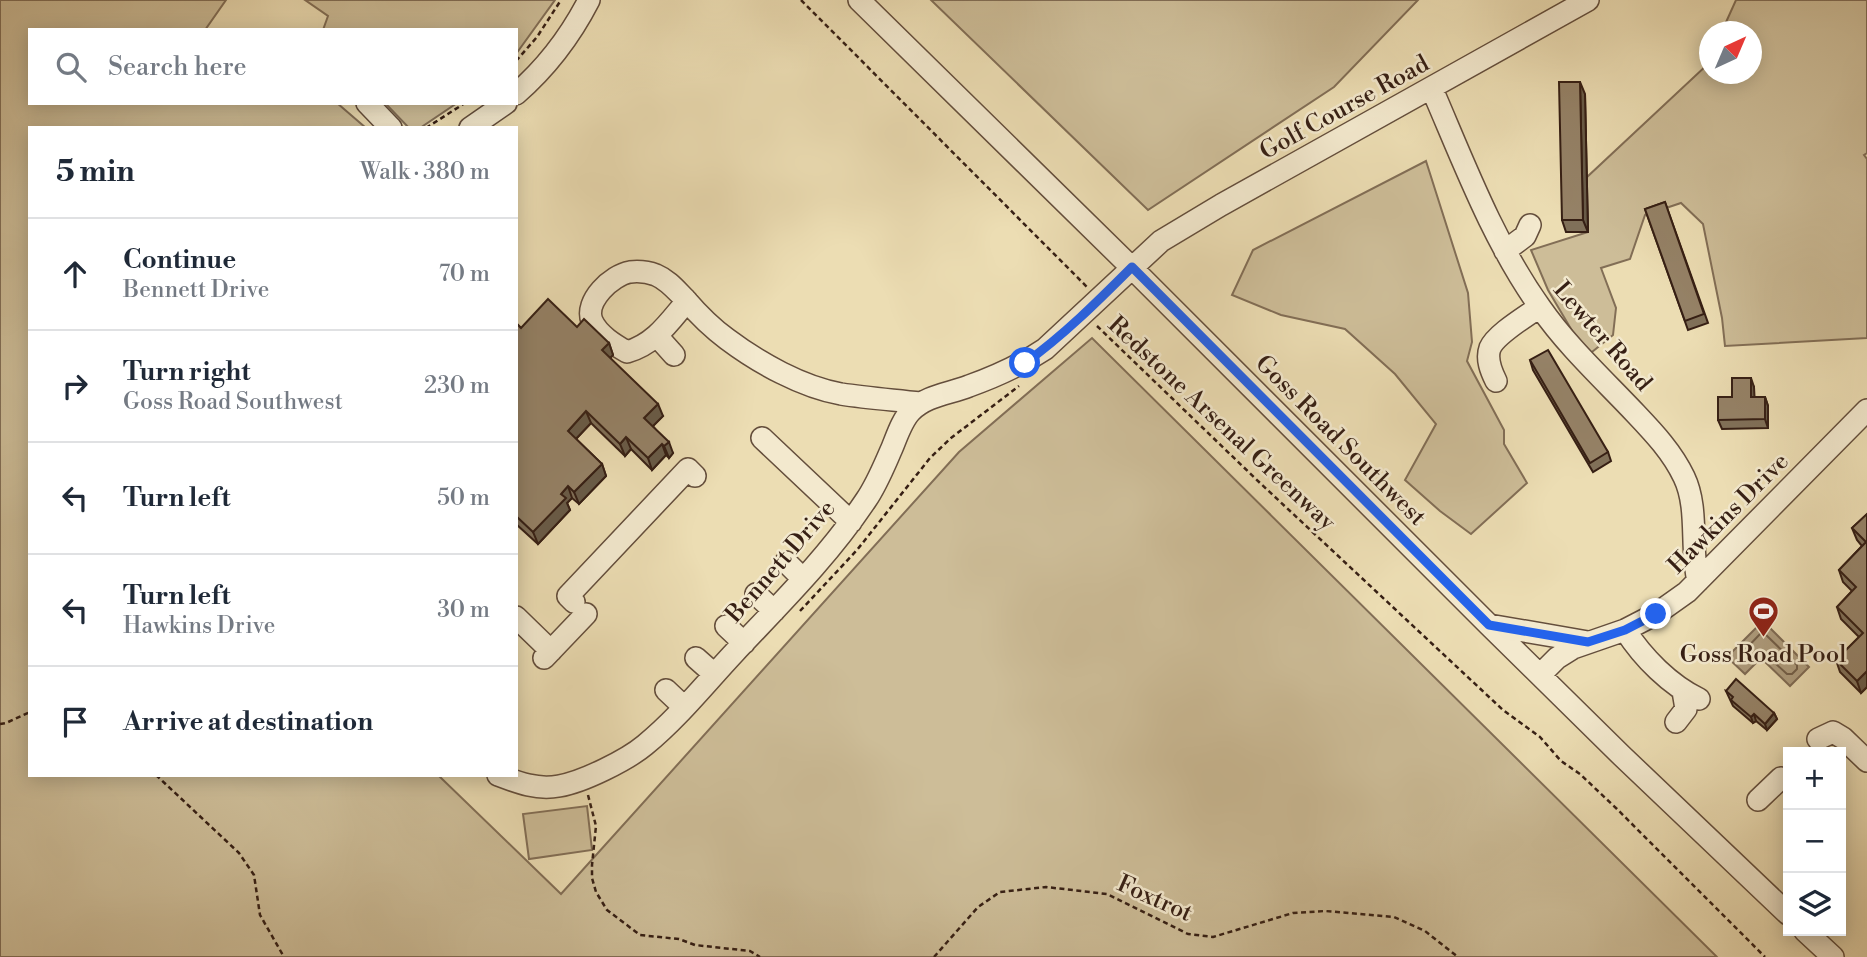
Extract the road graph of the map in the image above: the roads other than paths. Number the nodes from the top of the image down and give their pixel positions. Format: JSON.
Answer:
{"nodes":[{"id":1,"x":589,"y":0,"type":"edge"},
{"id":2,"x":859,"y":0,"type":"edge"},
{"id":3,"x":1588,"y":0,"type":"edge"},
{"id":4,"x":1432,"y":89,"type":"junction"},
{"id":5,"x":518,"y":92,"type":"edge"},
{"id":6,"x":369,"y":105,"type":"edge"},
{"id":7,"x":503,"y":105,"type":"edge"},
{"id":8,"x":389,"y":126,"type":"edge"},
{"id":9,"x":473,"y":126,"type":"edge"},
{"id":10,"x":1530,"y":225,"type":"dead end"},
{"id":11,"x":1505,"y":251,"type":"junction"},
{"id":12,"x":1132,"y":267,"type":"junction"},
{"id":13,"x":687,"y":301,"type":"junction"},
{"id":14,"x":1539,"y":307,"type":"junction"},
{"id":15,"x":657,"y":337,"type":"junction"},
{"id":16,"x":674,"y":355,"type":"dead end"},
{"id":17,"x":1496,"y":381,"type":"dead end"},
{"id":18,"x":920,"y":403,"type":"junction"},
{"id":19,"x":1867,"y":410,"type":"edge"},
{"id":20,"x":762,"y":438,"type":"dead end"},
{"id":21,"x":695,"y":476,"type":"dead end"},
{"id":22,"x":852,"y":522,"type":"junction"},
{"id":23,"x":786,"y":562,"type":"dead end"},
{"id":24,"x":803,"y":579,"type":"junction"},
{"id":25,"x":1698,"y":581,"type":"junction"},
{"id":26,"x":756,"y":594,"type":"dead end"},
{"id":27,"x":784,"y":614,"type":"junction"},
{"id":28,"x":518,"y":621,"type":"edge"},
{"id":29,"x":1489,"y":625,"type":"junction"},
{"id":30,"x":726,"y":626,"type":"dead end"},
{"id":31,"x":1625,"y":630,"type":"junction"},
{"id":32,"x":1588,"y":642,"type":"junction"},
{"id":33,"x":744,"y":643,"type":"junction"},
{"id":34,"x":696,"y":657,"type":"dead end"},
{"id":35,"x":714,"y":674,"type":"junction"},
{"id":36,"x":1541,"y":674,"type":"junction"},
{"id":37,"x":666,"y":690,"type":"dead end"},
{"id":38,"x":684,"y":707,"type":"junction"},
{"id":39,"x":1676,"y":722,"type":"dead end"},
{"id":40,"x":1818,"y":739,"type":"dead end"},
{"id":41,"x":1867,"y":761,"type":"edge"},
{"id":42,"x":503,"y":777,"type":"edge"},
{"id":43,"x":1781,"y":778,"type":"dead end"},
{"id":44,"x":1758,"y":800,"type":"dead end"},
{"id":45,"x":1783,"y":909,"type":"edge"},
{"id":46,"x":1810,"y":936,"type":"edge"},
{"id":47,"x":1833,"y":957,"type":"edge"}],
"edges":[{"from":1,"to":5,"type":"street"},
{"from":2,"to":12,"type":"street","name":"Goss Road Southwest"},
{"from":3,"to":4,"type":"street","name":"Golf Course Road"},
{"from":4,"to":11,"type":"street","name":"Lewter Road"},
{"from":4,"to":12,"type":"street","name":"Golf Course Road"},
{"from":6,"to":8,"type":"street"},
{"from":7,"to":9,"type":"street"},
{"from":10,"to":11,"type":"street"},
{"from":11,"to":14,"type":"street","name":"Lewter Road"},
{"from":12,"to":18,"type":"street"},
{"from":12,"to":29,"type":"street","name":"Goss Road Southwest"},
{"from":13,"to":15,"type":"street"},
{"from":13,"to":15,"type":"street"},
{"from":13,"to":18,"type":"street"},
{"from":14,"to":17,"type":"street"},
{"from":14,"to":25,"type":"street","name":"Lewter Road"},
{"from":15,"to":16,"type":"street"},
{"from":18,"to":22,"type":"street","name":"Bennett Drive"},
{"from":19,"to":25,"type":"street","name":"Hawkins Drive"},
{"from":20,"to":22,"type":"street"},
{"from":21,"to":28,"type":"street"},
{"from":22,"to":24,"type":"street","name":"Bennett Drive"},
{"from":23,"to":24,"type":"street"},
{"from":24,"to":27,"type":"street","name":"Bennett Drive"},
{"from":25,"to":31,"type":"street","name":"Hawkins Drive"},
{"from":26,"to":27,"type":"street"},
{"from":27,"to":33,"type":"street","name":"Bennett Drive"},
{"from":29,"to":32,"type":"street"},
{"from":29,"to":36,"type":"street","name":"Goss Road Southwest"},
{"from":30,"to":33,"type":"street"},
{"from":31,"to":32,"type":"street","name":"Hawkins Drive"},
{"from":31,"to":39,"type":"street"},
{"from":32,"to":36,"type":"street","name":"Hawkins Drive"},
{"from":33,"to":35,"type":"street","name":"Bennett Drive"},
{"from":34,"to":35,"type":"street"},
{"from":35,"to":38,"type":"street","name":"Bennett Drive"},
{"from":36,"to":45,"type":"street","name":"Goss Road Southwest"},
{"from":37,"to":38,"type":"street"},
{"from":38,"to":42,"type":"street","name":"Bennett Drive"},
{"from":40,"to":41,"type":"street"},
{"from":43,"to":44,"type":"street"},
{"from":46,"to":47,"type":"street"}]}
